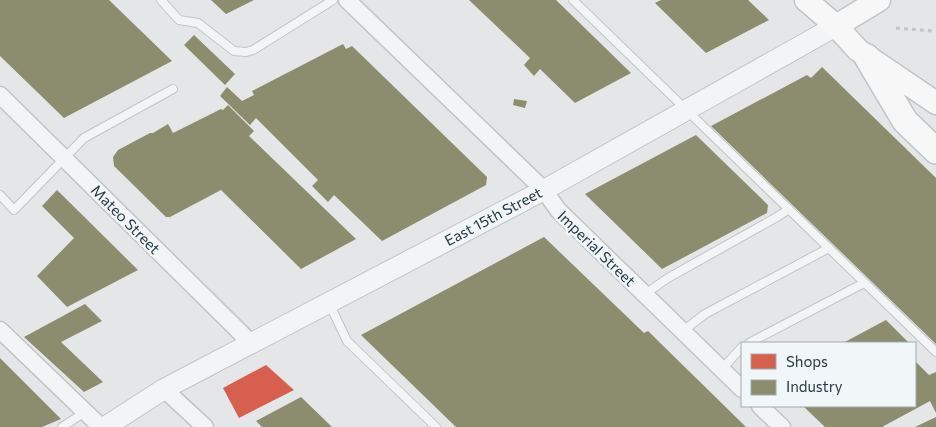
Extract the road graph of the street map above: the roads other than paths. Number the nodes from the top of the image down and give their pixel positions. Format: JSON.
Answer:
{"nodes":[{"id":1,"x":162,"y":0,"type":"edge"},
{"id":2,"x":333,"y":0,"type":"edge"},
{"id":3,"x":347,"y":0,"type":"edge"},
{"id":4,"x":574,"y":0,"type":"edge"},
{"id":5,"x":806,"y":0,"type":"edge"},
{"id":6,"x":879,"y":0,"type":"edge"},
{"id":7,"x":836,"y":26,"type":"junction"},
{"id":8,"x":867,"y":57,"type":"junction"},
{"id":9,"x":173,"y":89,"type":"dead end"},
{"id":10,"x":0,"y":95,"type":"edge"},
{"id":11,"x":936,"y":103,"type":"edge"},
{"id":12,"x":687,"y":110,"type":"junction"},
{"id":13,"x":936,"y":151,"type":"edge"},
{"id":14,"x":63,"y":158,"type":"junction"},
{"id":15,"x":544,"y":190,"type":"junction"},
{"id":16,"x":0,"y":195,"type":"edge"},
{"id":17,"x":789,"y":209,"type":"junction"},
{"id":18,"x":829,"y":248,"type":"junction"},
{"id":19,"x":864,"y":282,"type":"junction"},
{"id":20,"x":644,"y":294,"type":"junction"},
{"id":21,"x":329,"y":303,"type":"junction"},
{"id":22,"x":0,"y":330,"type":"edge"},
{"id":23,"x":683,"y":332,"type":"junction"},
{"id":24,"x":751,"y":342,"type":"edge"},
{"id":25,"x":252,"y":344,"type":"junction"},
{"id":26,"x":741,"y":348,"type":"edge"},
{"id":27,"x":936,"y":352,"type":"edge"},
{"id":28,"x":722,"y":369,"type":"junction"},
{"id":29,"x":164,"y":388,"type":"junction"},
{"id":30,"x":741,"y":388,"type":"edge"},
{"id":31,"x":761,"y":407,"type":"edge"},
{"id":32,"x":85,"y":412,"type":"junction"},
{"id":33,"x":62,"y":427,"type":"edge"},
{"id":34,"x":103,"y":427,"type":"edge"},
{"id":35,"x":205,"y":427,"type":"edge"},
{"id":36,"x":436,"y":427,"type":"edge"},
{"id":37,"x":782,"y":427,"type":"edge"}],
"edges":[{"from":1,"to":2,"type":"lane"},
{"from":3,"to":15,"type":"street","name":"Imperial Street"},
{"from":4,"to":12,"type":"lane"},
{"from":5,"to":7,"type":"main road"},
{"from":6,"to":7,"type":"main road","name":"East 15th Street"},
{"from":7,"to":8,"type":"main road"},
{"from":7,"to":12,"type":"street","name":"East 15th Street"},
{"from":8,"to":11,"type":"main road"},
{"from":8,"to":13,"type":"main road"},
{"from":9,"to":14,"type":"lane"},
{"from":10,"to":14,"type":"street","name":"Mateo Street"},
{"from":12,"to":15,"type":"street","name":"East 15th Street"},
{"from":12,"to":17,"type":"lane"},
{"from":14,"to":16,"type":"lane"},
{"from":14,"to":25,"type":"street","name":"Mateo Street"},
{"from":15,"to":20,"type":"street","name":"Imperial Street"},
{"from":15,"to":21,"type":"street","name":"East 15th Street"},
{"from":17,"to":18,"type":"lane"},
{"from":17,"to":20,"type":"lane"},
{"from":18,"to":19,"type":"lane"},
{"from":18,"to":23,"type":"lane"},
{"from":19,"to":24,"type":"lane"},
{"from":19,"to":27,"type":"lane"},
{"from":20,"to":23,"type":"street","name":"Imperial Street"},
{"from":21,"to":25,"type":"street","name":"East 15th Street"},
{"from":21,"to":36,"type":"lane"},
{"from":22,"to":32,"type":"street"},
{"from":23,"to":28,"type":"street","name":"Imperial Street"},
{"from":25,"to":29,"type":"street","name":"East 15th Street"},
{"from":26,"to":28,"type":"lane"},
{"from":28,"to":30,"type":"street","name":"Imperial Street"},
{"from":29,"to":34,"type":"street","name":"East 15th Street"},
{"from":29,"to":35,"type":"street"},
{"from":31,"to":37,"type":"street"},
{"from":32,"to":33,"type":"lane"},
{"from":32,"to":34,"type":"street"}]}
